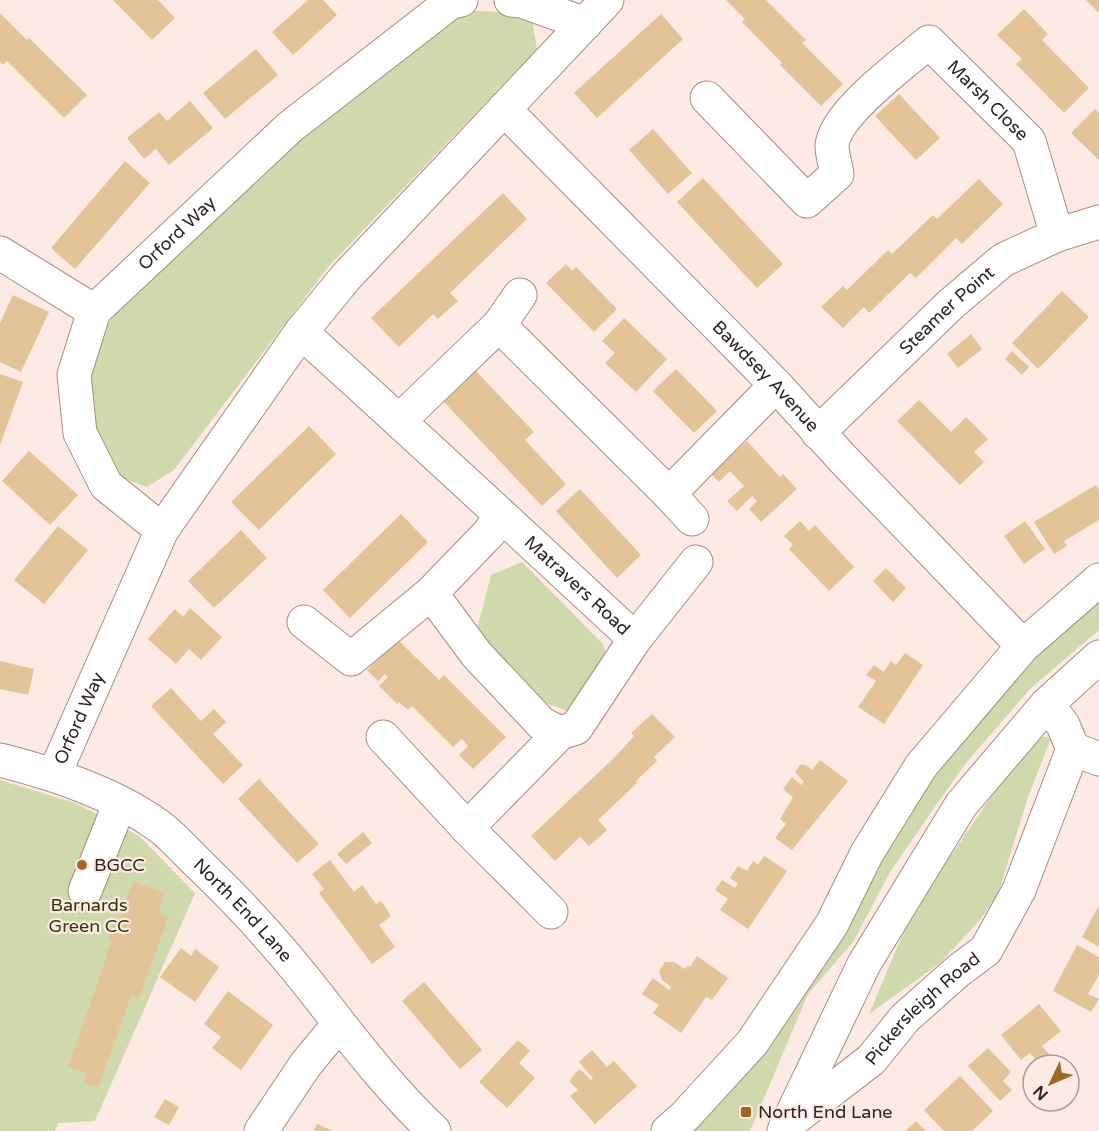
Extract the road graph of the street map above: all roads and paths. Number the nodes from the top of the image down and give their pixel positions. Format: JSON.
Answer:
{"nodes":[{"id":1,"x":461,"y":0,"type":"edge"},
{"id":2,"x":512,"y":0,"type":"edge"},
{"id":3,"x":607,"y":0,"type":"edge"},
{"id":4,"x":585,"y":24,"type":"junction"},
{"id":5,"x":706,"y":98,"type":"dead end"},
{"id":6,"x":504,"y":109,"type":"junction"},
{"id":7,"x":1099,"y":222,"type":"edge"},
{"id":8,"x":1057,"y":235,"type":"junction"},
{"id":9,"x":0,"y":253,"type":"edge"},
{"id":10,"x":520,"y":295,"type":"dead end"},
{"id":11,"x":94,"y":312,"type":"junction"},
{"id":12,"x":499,"y":325,"type":"junction"},
{"id":13,"x":301,"y":332,"type":"junction"},
{"id":14,"x":776,"y":386,"type":"junction"},
{"id":15,"x":399,"y":421,"type":"junction"},
{"id":16,"x":819,"y":433,"type":"junction"},
{"id":17,"x":669,"y":494,"type":"junction"},
{"id":18,"x":501,"y":515,"type":"junction"},
{"id":19,"x":692,"y":519,"type":"dead end"},
{"id":20,"x":162,"y":530,"type":"junction"},
{"id":21,"x":696,"y":561,"type":"dead end"},
{"id":22,"x":1099,"y":580,"type":"edge"},
{"id":23,"x":431,"y":593,"type":"junction"},
{"id":24,"x":304,"y":622,"type":"dead end"},
{"id":25,"x":635,"y":639,"type":"junction"},
{"id":26,"x":1023,"y":646,"type":"junction"},
{"id":27,"x":1099,"y":657,"type":"edge"},
{"id":28,"x":1047,"y":704,"type":"junction"},
{"id":29,"x":560,"y":733,"type":"junction"},
{"id":30,"x":383,"y":737,"type":"dead end"},
{"id":31,"x":1086,"y":754,"type":"edge"},
{"id":32,"x":0,"y":760,"type":"edge"},
{"id":33,"x":54,"y":775,"type":"junction"},
{"id":34,"x":118,"y":802,"type":"junction"},
{"id":35,"x":467,"y":828,"type":"junction"},
{"id":36,"x":85,"y":891,"type":"dead end"},
{"id":37,"x":551,"y":912,"type":"dead end"},
{"id":38,"x":339,"y":1024,"type":"junction"},
{"id":39,"x":785,"y":1128,"type":"edge"},
{"id":40,"x":261,"y":1131,"type":"edge"},
{"id":41,"x":434,"y":1131,"type":"edge"},
{"id":42,"x":668,"y":1131,"type":"edge"}],
"edges":[{"from":1,"to":11,"type":"street","name":"Orford Way"},
{"from":2,"to":4,"type":"street"},
{"from":3,"to":4,"type":"street","name":"Orford Way"},
{"from":4,"to":6,"type":"street","name":"Orford Way"},
{"from":5,"to":8,"type":"street","name":"Marsh Close"},
{"from":6,"to":13,"type":"street","name":"Orford Way"},
{"from":6,"to":14,"type":"street","name":"Bawdsey Avenue"},
{"from":7,"to":8,"type":"street","name":"Steamer Point"},
{"from":8,"to":16,"type":"street","name":"Steamer Point"},
{"from":9,"to":11,"type":"street"},
{"from":10,"to":12,"type":"street"},
{"from":11,"to":20,"type":"street","name":"Orford Way"},
{"from":12,"to":15,"type":"street"},
{"from":12,"to":17,"type":"street"},
{"from":13,"to":15,"type":"street","name":"Matravers Road"},
{"from":13,"to":20,"type":"street","name":"Orford Way"},
{"from":14,"to":16,"type":"street","name":"Bawdsey Avenue"},
{"from":14,"to":17,"type":"street"},
{"from":15,"to":18,"type":"street","name":"Matravers Road"},
{"from":16,"to":26,"type":"street","name":"Bawdsey Avenue"},
{"from":17,"to":19,"type":"street"},
{"from":18,"to":23,"type":"street"},
{"from":18,"to":25,"type":"street","name":"Matravers Road"},
{"from":20,"to":33,"type":"street","name":"Orford Way"},
{"from":21,"to":25,"type":"street"},
{"from":22,"to":26,"type":"street"},
{"from":23,"to":24,"type":"street"},
{"from":23,"to":29,"type":"street"},
{"from":25,"to":29,"type":"street","name":"Matravers Road"},
{"from":26,"to":42,"type":"street"},
{"from":27,"to":28,"type":"street","name":"Pickersleigh Road"},
{"from":28,"to":31,"type":"street","name":"Pickersleigh Road"},
{"from":28,"to":39,"type":"street","name":"Pickersleigh Road"},
{"from":29,"to":35,"type":"street","name":"Matravers Road"},
{"from":30,"to":35,"type":"street"},
{"from":31,"to":39,"type":"street","name":"Pickersleigh Road"},
{"from":32,"to":33,"type":"street","name":"North End Lane"},
{"from":33,"to":34,"type":"street","name":"North End Lane"},
{"from":34,"to":36,"type":"street"},
{"from":34,"to":38,"type":"street","name":"North End Lane"},
{"from":35,"to":37,"type":"street"},
{"from":38,"to":40,"type":"street"},
{"from":38,"to":41,"type":"street","name":"North End Lane"}]}
